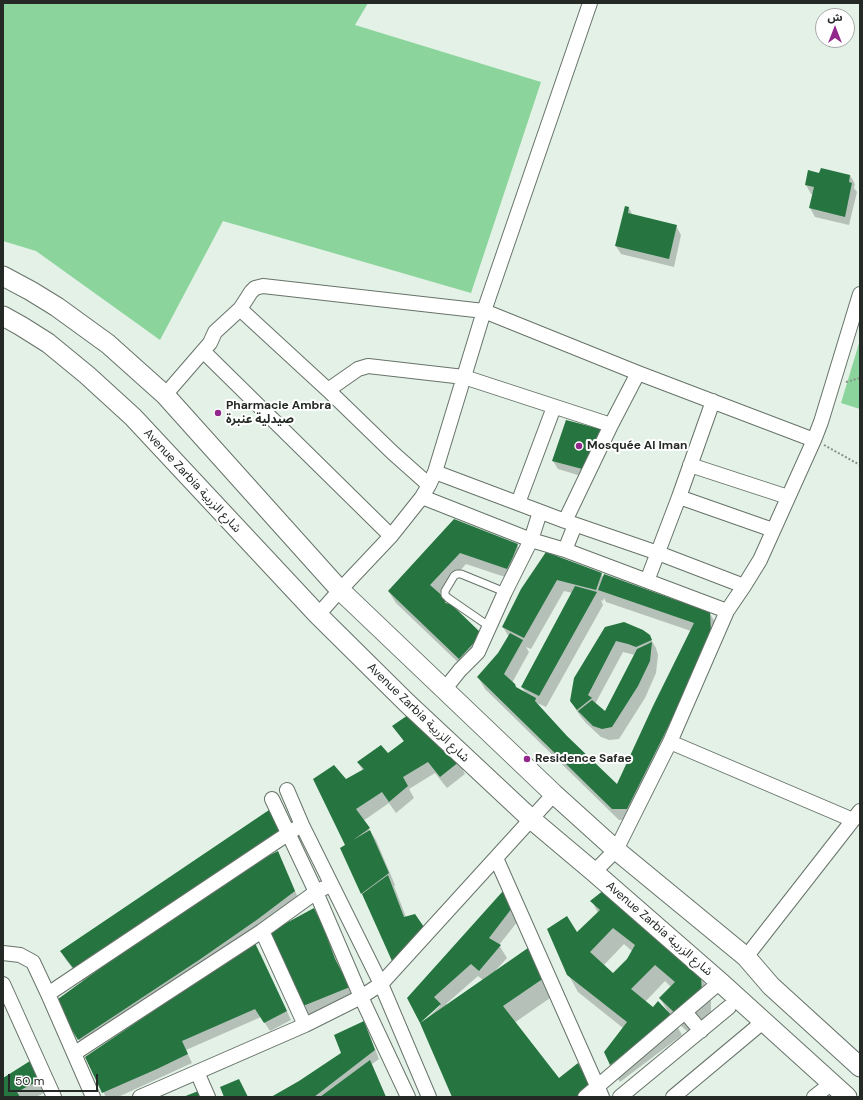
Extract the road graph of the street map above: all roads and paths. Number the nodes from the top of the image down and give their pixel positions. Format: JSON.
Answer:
{"nodes":[{"id":1,"x":590,"y":3,"type":"edge"},
{"id":2,"x":3,"y":276,"type":"edge"},
{"id":3,"x":860,"y":294,"type":"edge"},
{"id":4,"x":240,"y":309,"type":"junction"},
{"id":5,"x":484,"y":312,"type":"junction"},
{"id":6,"x":3,"y":316,"type":"edge"},
{"id":7,"x":203,"y":352,"type":"junction"},
{"id":8,"x":638,"y":373,"type":"junction"},
{"id":9,"x":464,"y":378,"type":"junction"},
{"id":10,"x":328,"y":390,"type":"junction"},
{"id":11,"x":165,"y":395,"type":"junction"},
{"id":12,"x":713,"y":401,"type":"junction"},
{"id":13,"x":554,"y":407,"type":"junction"},
{"id":14,"x":611,"y":425,"type":"junction"},
{"id":15,"x":814,"y":440,"type":"junction"},
{"id":16,"x":690,"y":465,"type":"junction"},
{"id":17,"x":860,"y":465,"type":"edge"},
{"id":18,"x":429,"y":485,"type":"junction"},
{"id":19,"x":679,"y":497,"type":"junction"},
{"id":20,"x":788,"y":497,"type":"junction"},
{"id":21,"x":518,"y":503,"type":"junction"},
{"id":22,"x":540,"y":512,"type":"junction"},
{"id":23,"x":570,"y":523,"type":"junction"},
{"id":24,"x":773,"y":530,"type":"junction"},
{"id":25,"x":392,"y":536,"type":"junction"},
{"id":26,"x":531,"y":540,"type":"junction"},
{"id":27,"x":565,"y":550,"type":"junction"},
{"id":28,"x":658,"y":553,"type":"junction"},
{"id":29,"x":647,"y":581,"type":"junction"},
{"id":30,"x":744,"y":586,"type":"junction"},
{"id":31,"x":340,"y":590,"type":"junction"},
{"id":32,"x":505,"y":592,"type":"junction"},
{"id":33,"x":727,"y":611,"type":"junction"},
{"id":34,"x":318,"y":615,"type":"junction"},
{"id":35,"x":490,"y":627,"type":"junction"},
{"id":36,"x":444,"y":690,"type":"junction"},
{"id":37,"x":670,"y":742,"type":"junction"},
{"id":38,"x":287,"y":790,"type":"dead end"},
{"id":39,"x":554,"y":794,"type":"junction"},
{"id":40,"x":272,"y":799,"type":"dead end"},
{"id":41,"x":857,"y":815,"type":"edge"},
{"id":42,"x":531,"y":819,"type":"junction"},
{"id":43,"x":302,"y":825,"type":"junction"},
{"id":44,"x":288,"y":834,"type":"junction"},
{"id":45,"x":616,"y":850,"type":"junction"},
{"id":46,"x":496,"y":858,"type":"junction"},
{"id":47,"x":594,"y":872,"type":"junction"},
{"id":48,"x":332,"y":884,"type":"junction"},
{"id":49,"x":316,"y":892,"type":"junction"},
{"id":50,"x":262,"y":931,"type":"junction"},
{"id":51,"x":4,"y":955,"type":"edge"},
{"id":52,"x":746,"y":957,"type":"junction"},
{"id":53,"x":720,"y":982,"type":"junction"},
{"id":54,"x":3,"y":984,"type":"edge"},
{"id":55,"x":381,"y":984,"type":"junction"},
{"id":56,"x":771,"y":986,"type":"junction"},
{"id":57,"x":48,"y":994,"type":"junction"},
{"id":58,"x":362,"y":997,"type":"junction"},
{"id":59,"x":730,"y":1007,"type":"dead end"},
{"id":60,"x":685,"y":1012,"type":"junction"},
{"id":61,"x":757,"y":1015,"type":"junction"},
{"id":62,"x":305,"y":1025,"type":"junction"},
{"id":63,"x":701,"y":1031,"type":"junction"},
{"id":64,"x":402,"y":1035,"type":"junction"},
{"id":65,"x":384,"y":1046,"type":"junction"},
{"id":66,"x":75,"y":1053,"type":"junction"},
{"id":67,"x":860,"y":1067,"type":"edge"},
{"id":68,"x":197,"y":1072,"type":"junction"},
{"id":69,"x":832,"y":1083,"type":"junction"},
{"id":70,"x":600,"y":1092,"type":"edge"},
{"id":71,"x":54,"y":1097,"type":"edge"},
{"id":72,"x":93,"y":1097,"type":"edge"},
{"id":73,"x":140,"y":1097,"type":"edge"},
{"id":74,"x":208,"y":1097,"type":"edge"},
{"id":75,"x":408,"y":1097,"type":"edge"},
{"id":76,"x":429,"y":1097,"type":"edge"},
{"id":77,"x":585,"y":1097,"type":"edge"},
{"id":78,"x":620,"y":1097,"type":"edge"},
{"id":79,"x":673,"y":1097,"type":"edge"},
{"id":80,"x":814,"y":1097,"type":"edge"},
{"id":81,"x":847,"y":1097,"type":"edge"}],
"edges":[{"from":1,"to":5,"type":"street"},
{"from":2,"to":11,"type":"main road"},
{"from":3,"to":15,"type":"street"},
{"from":4,"to":5,"type":"street"},
{"from":4,"to":7,"type":"street"},
{"from":4,"to":10,"type":"street"},
{"from":5,"to":8,"type":"street"},
{"from":5,"to":9,"type":"street"},
{"from":6,"to":34,"type":"main road","name":"Avenue Zarbia شارع الزربية"},
{"from":7,"to":11,"type":"street"},
{"from":7,"to":25,"type":"street"},
{"from":8,"to":12,"type":"street"},
{"from":8,"to":14,"type":"street"},
{"from":9,"to":10,"type":"street"},
{"from":9,"to":13,"type":"street"},
{"from":9,"to":18,"type":"street"},
{"from":10,"to":18,"type":"street"},
{"from":11,"to":31,"type":"main road"},
{"from":12,"to":15,"type":"street"},
{"from":12,"to":16,"type":"street"},
{"from":13,"to":14,"type":"street"},
{"from":13,"to":21,"type":"street"},
{"from":14,"to":23,"type":"street"},
{"from":15,"to":17,"type":"path"},
{"from":15,"to":20,"type":"street"},
{"from":16,"to":19,"type":"street"},
{"from":16,"to":20,"type":"street"},
{"from":18,"to":21,"type":"street"},
{"from":18,"to":25,"type":"street"},
{"from":18,"to":26,"type":"street"},
{"from":19,"to":24,"type":"street"},
{"from":19,"to":28,"type":"street"},
{"from":20,"to":24,"type":"street"},
{"from":21,"to":22,"type":"street"},
{"from":22,"to":23,"type":"street"},
{"from":22,"to":26,"type":"street"},
{"from":23,"to":27,"type":"street"},
{"from":23,"to":28,"type":"street"},
{"from":24,"to":30,"type":"street"},
{"from":25,"to":31,"type":"street"},
{"from":26,"to":27,"type":"street"},
{"from":26,"to":32,"type":"street"},
{"from":27,"to":29,"type":"street"},
{"from":28,"to":29,"type":"street"},
{"from":28,"to":30,"type":"street"},
{"from":29,"to":33,"type":"street"},
{"from":30,"to":33,"type":"street"},
{"from":31,"to":34,"type":"street"},
{"from":31,"to":36,"type":"main road"},
{"from":32,"to":35,"type":"street"},
{"from":32,"to":35,"type":"lane"},
{"from":33,"to":37,"type":"street"},
{"from":34,"to":42,"type":"main road","name":"Avenue Zarbia شارع الزربية"},
{"from":35,"to":36,"type":"street"},
{"from":36,"to":39,"type":"main road"},
{"from":37,"to":41,"type":"street"},
{"from":37,"to":45,"type":"street"},
{"from":38,"to":43,"type":"street"},
{"from":39,"to":42,"type":"street"},
{"from":39,"to":45,"type":"main road"},
{"from":40,"to":44,"type":"street"},
{"from":41,"to":52,"type":"street"},
{"from":42,"to":46,"type":"street"},
{"from":42,"to":47,"type":"main road","name":"Avenue Zarbia شارع الزربية"},
{"from":43,"to":44,"type":"street"},
{"from":43,"to":48,"type":"street"},
{"from":44,"to":49,"type":"street"},
{"from":44,"to":57,"type":"street"},
{"from":45,"to":47,"type":"street"},
{"from":45,"to":52,"type":"main road"},
{"from":46,"to":55,"type":"street"},
{"from":46,"to":70,"type":"street"},
{"from":47,"to":53,"type":"main road","name":"Avenue Zarbia شارع الزربية"},
{"from":48,"to":49,"type":"street"},
{"from":48,"to":55,"type":"street"},
{"from":49,"to":50,"type":"street"},
{"from":49,"to":58,"type":"street"},
{"from":50,"to":62,"type":"street"},
{"from":50,"to":66,"type":"street"},
{"from":51,"to":57,"type":"street"},
{"from":52,"to":56,"type":"main road"},
{"from":53,"to":60,"type":"street"},
{"from":53,"to":61,"type":"main road","name":"Avenue Zarbia شارع الزربية"},
{"from":54,"to":71,"type":"street"},
{"from":55,"to":58,"type":"street"},
{"from":55,"to":64,"type":"street"},
{"from":56,"to":61,"type":"main road"},
{"from":56,"to":67,"type":"main road"},
{"from":57,"to":66,"type":"street"},
{"from":58,"to":62,"type":"street"},
{"from":58,"to":65,"type":"street"},
{"from":59,"to":63,"type":"street"},
{"from":60,"to":63,"type":"street"},
{"from":60,"to":70,"type":"street"},
{"from":61,"to":69,"type":"main road","name":"Avenue Zarbia شارع الزربية"},
{"from":61,"to":79,"type":"street"},
{"from":62,"to":68,"type":"street"},
{"from":63,"to":78,"type":"street"},
{"from":64,"to":65,"type":"street"},
{"from":64,"to":76,"type":"street"},
{"from":65,"to":75,"type":"street"},
{"from":66,"to":72,"type":"street"},
{"from":68,"to":73,"type":"street"},
{"from":68,"to":74,"type":"street"},
{"from":69,"to":80,"type":"street"},
{"from":69,"to":81,"type":"main road","name":"Avenue Zarbia شارع الزربية"},
{"from":70,"to":77,"type":"street"}]}
